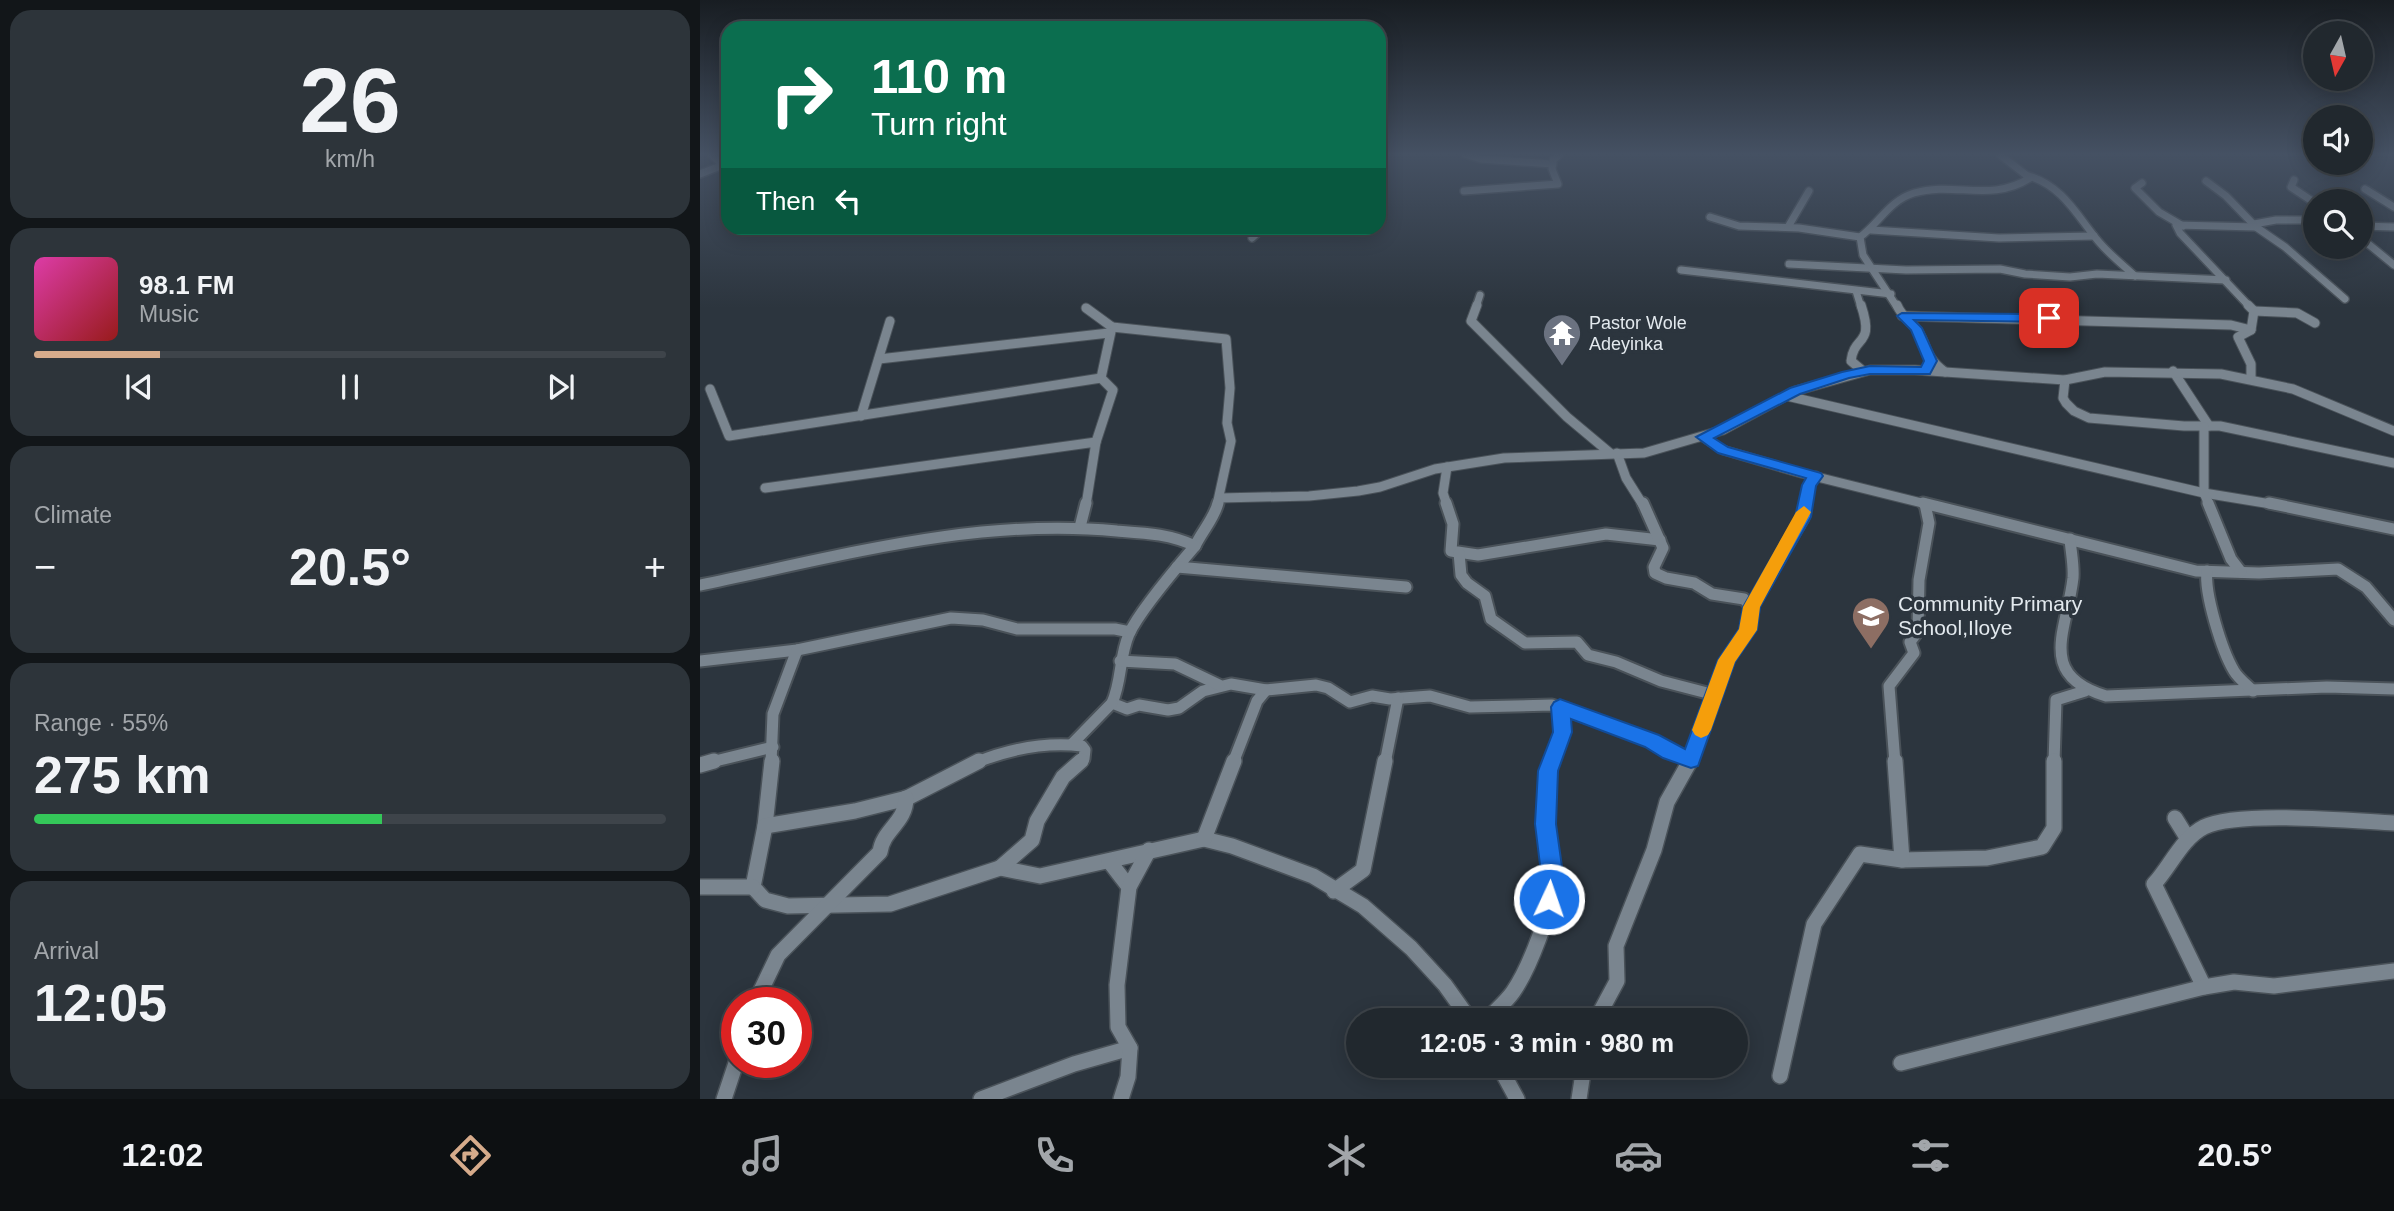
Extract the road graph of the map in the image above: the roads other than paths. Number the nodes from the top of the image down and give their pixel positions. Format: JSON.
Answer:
{"nodes":[{"id":1,"x":1801,"y":205,"type":"edge"},
{"id":2,"x":1889,"y":205,"type":"edge"},
{"id":3,"x":2072,"y":205,"type":"edge"},
{"id":4,"x":2152,"y":205,"type":"edge"},
{"id":5,"x":2233,"y":205,"type":"edge"},
{"id":6,"x":1710,"y":217,"type":"dead end"},
{"id":7,"x":2303,"y":220,"type":"edge"},
{"id":8,"x":2255,"y":225,"type":"junction"},
{"id":9,"x":2183,"y":226,"type":"junction"},
{"id":10,"x":2373,"y":226,"type":"edge"},
{"id":11,"x":1788,"y":227,"type":"junction"},
{"id":12,"x":2394,"y":227,"type":"edge"},
{"id":13,"x":1871,"y":230,"type":"junction"},
{"id":14,"x":1255,"y":235,"type":"edge"},
{"id":15,"x":2094,"y":236,"type":"junction"},
{"id":16,"x":1860,"y":237,"type":"junction"},
{"id":17,"x":1252,"y":238,"type":"dead end"},
{"id":18,"x":2373,"y":248,"type":"edge"},
{"id":19,"x":1790,"y":264,"type":"dead end"},
{"id":20,"x":2394,"y":265,"type":"edge"},
{"id":21,"x":1874,"y":269,"type":"junction"},
{"id":22,"x":1681,"y":270,"type":"dead end"},
{"id":23,"x":2134,"y":276,"type":"junction"},
{"id":24,"x":2226,"y":280,"type":"junction"},
{"id":25,"x":1856,"y":291,"type":"junction"},
{"id":26,"x":1891,"y":294,"type":"junction"},
{"id":27,"x":1480,"y":295,"type":"dead end"},
{"id":28,"x":2345,"y":299,"type":"dead end"},
{"id":29,"x":1086,"y":308,"type":"dead end"},
{"id":30,"x":2254,"y":311,"type":"junction"},
{"id":31,"x":1902,"y":316,"type":"junction"},
{"id":32,"x":890,"y":321,"type":"dead end"},
{"id":33,"x":2315,"y":323,"type":"dead end"},
{"id":34,"x":1110,"y":330,"type":"junction"},
{"id":35,"x":2250,"y":330,"type":"junction"},
{"id":36,"x":879,"y":359,"type":"junction"},
{"id":37,"x":2250,"y":364,"type":"junction"},
{"id":38,"x":1928,"y":366,"type":"junction"},
{"id":39,"x":1863,"y":371,"type":"junction"},
{"id":40,"x":2174,"y":371,"type":"junction"},
{"id":41,"x":1101,"y":378,"type":"junction"},
{"id":42,"x":2251,"y":379,"type":"junction"},
{"id":43,"x":2064,"y":380,"type":"junction"},
{"id":44,"x":2275,"y":385,"type":"junction"},
{"id":45,"x":710,"y":389,"type":"dead end"},
{"id":46,"x":1787,"y":396,"type":"junction"},
{"id":47,"x":862,"y":416,"type":"junction"},
{"id":48,"x":2206,"y":427,"type":"junction"},
{"id":49,"x":2394,"y":431,"type":"edge"},
{"id":50,"x":1703,"y":437,"type":"junction"},
{"id":51,"x":1096,"y":442,"type":"junction"},
{"id":52,"x":1613,"y":453,"type":"junction"},
{"id":53,"x":2394,"y":463,"type":"edge"},
{"id":54,"x":1447,"y":467,"type":"junction"},
{"id":55,"x":1816,"y":476,"type":"junction"},
{"id":56,"x":765,"y":488,"type":"dead end"},
{"id":57,"x":2204,"y":493,"type":"junction"},
{"id":58,"x":1220,"y":498,"type":"junction"},
{"id":59,"x":1925,"y":504,"type":"junction"},
{"id":60,"x":1080,"y":527,"type":"junction"},
{"id":61,"x":2394,"y":529,"type":"edge"},
{"id":62,"x":2070,"y":539,"type":"junction"},
{"id":63,"x":1660,"y":540,"type":"junction"},
{"id":64,"x":1192,"y":543,"type":"junction"},
{"id":65,"x":1459,"y":553,"type":"junction"},
{"id":66,"x":1177,"y":567,"type":"junction"},
{"id":67,"x":2207,"y":571,"type":"junction"},
{"id":68,"x":2241,"y":572,"type":"junction"},
{"id":69,"x":700,"y":585,"type":"edge"},
{"id":70,"x":1406,"y":587,"type":"dead end"},
{"id":71,"x":1751,"y":607,"type":"junction"},
{"id":72,"x":2394,"y":620,"type":"edge"},
{"id":73,"x":1130,"y":632,"type":"junction"},
{"id":74,"x":797,"y":650,"type":"junction"},
{"id":75,"x":1120,"y":660,"type":"junction"},
{"id":76,"x":700,"y":661,"type":"edge"},
{"id":77,"x":1219,"y":685,"type":"junction"},
{"id":78,"x":1266,"y":690,"type":"junction"},
{"id":79,"x":2394,"y":690,"type":"edge"},
{"id":80,"x":2085,"y":691,"type":"junction"},
{"id":81,"x":2253,"y":691,"type":"junction"},
{"id":82,"x":1715,"y":695,"type":"junction"},
{"id":83,"x":1398,"y":698,"type":"junction"},
{"id":84,"x":1112,"y":704,"type":"junction"},
{"id":85,"x":1560,"y":707,"type":"junction"},
{"id":86,"x":1072,"y":744,"type":"junction"},
{"id":87,"x":773,"y":747,"type":"junction"},
{"id":88,"x":1691,"y":760,"type":"junction"},
{"id":89,"x":700,"y":765,"type":"edge"},
{"id":90,"x":906,"y":798,"type":"junction"},
{"id":91,"x":2175,"y":818,"type":"dead end"},
{"id":92,"x":2394,"y":823,"type":"edge"},
{"id":93,"x":765,"y":826,"type":"junction"},
{"id":94,"x":1204,"y":839,"type":"junction"},
{"id":95,"x":2188,"y":839,"type":"junction"},
{"id":96,"x":1149,"y":850,"type":"junction"},
{"id":97,"x":1902,"y":860,"type":"junction"},
{"id":98,"x":1109,"y":861,"type":"junction"},
{"id":99,"x":1000,"y":868,"type":"junction"},
{"id":100,"x":700,"y":887,"type":"edge"},
{"id":101,"x":753,"y":887,"type":"junction"},
{"id":102,"x":1129,"y":887,"type":"junction"},
{"id":103,"x":1334,"y":891,"type":"junction"},
{"id":104,"x":830,"y":905,"type":"junction"},
{"id":105,"x":2394,"y":971,"type":"edge"},
{"id":106,"x":763,"y":987,"type":"edge"},
{"id":107,"x":2204,"y":987,"type":"junction"},
{"id":108,"x":1461,"y":1008,"type":"edge"},
{"id":109,"x":1498,"y":1008,"type":"edge"},
{"id":110,"x":1602,"y":1008,"type":"edge"},
{"id":111,"x":1130,"y":1048,"type":"junction"},
{"id":112,"x":1901,"y":1063,"type":"dead end"},
{"id":113,"x":1780,"y":1076,"type":"dead end"},
{"id":114,"x":731,"y":1078,"type":"edge"},
{"id":115,"x":1506,"y":1078,"type":"edge"},
{"id":116,"x":1582,"y":1078,"type":"edge"},
{"id":117,"x":1578,"y":1098,"type":"edge"},
{"id":118,"x":724,"y":1099,"type":"edge"},
{"id":119,"x":981,"y":1099,"type":"edge"},
{"id":120,"x":1121,"y":1099,"type":"edge"},
{"id":121,"x":1517,"y":1099,"type":"edge"}],
"edges":[{"from":1,"to":11,"type":"street"},
{"from":2,"to":13,"type":"street"},
{"from":3,"to":15,"type":"street"},
{"from":4,"to":9,"type":"street"},
{"from":5,"to":8,"type":"street"},
{"from":6,"to":11,"type":"street"},
{"from":7,"to":8,"type":"street"},
{"from":8,"to":9,"type":"street"},
{"from":8,"to":28,"type":"street"},
{"from":9,"to":24,"type":"street"},
{"from":10,"to":12,"type":"street"},
{"from":11,"to":16,"type":"street"},
{"from":13,"to":15,"type":"street"},
{"from":13,"to":16,"type":"street"},
{"from":14,"to":17,"type":"street"},
{"from":15,"to":23,"type":"street"},
{"from":16,"to":21,"type":"street"},
{"from":18,"to":20,"type":"street"},
{"from":19,"to":21,"type":"street"},
{"from":21,"to":23,"type":"street"},
{"from":21,"to":26,"type":"street"},
{"from":22,"to":25,"type":"street"},
{"from":23,"to":24,"type":"street"},
{"from":24,"to":30,"type":"street"},
{"from":25,"to":26,"type":"street"},
{"from":25,"to":39,"type":"street"},
{"from":26,"to":31,"type":"street"},
{"from":27,"to":52,"type":"street"},
{"from":29,"to":34,"type":"street"},
{"from":30,"to":33,"type":"street"},
{"from":30,"to":35,"type":"street"},
{"from":31,"to":35,"type":"street"},
{"from":31,"to":38,"type":"street"},
{"from":32,"to":36,"type":"street"},
{"from":34,"to":36,"type":"street"},
{"from":34,"to":41,"type":"street"},
{"from":34,"to":58,"type":"street"},
{"from":35,"to":37,"type":"street"},
{"from":36,"to":47,"type":"street"},
{"from":37,"to":42,"type":"street"},
{"from":37,"to":44,"type":"street"},
{"from":38,"to":39,"type":"street"},
{"from":38,"to":43,"type":"street"},
{"from":39,"to":46,"type":"street"},
{"from":40,"to":42,"type":"street"},
{"from":40,"to":43,"type":"street"},
{"from":40,"to":48,"type":"street"},
{"from":41,"to":47,"type":"street"},
{"from":41,"to":51,"type":"street"},
{"from":42,"to":44,"type":"street"},
{"from":43,"to":48,"type":"street"},
{"from":44,"to":49,"type":"street"},
{"from":45,"to":47,"type":"street"},
{"from":46,"to":50,"type":"street"},
{"from":46,"to":57,"type":"street"},
{"from":48,"to":53,"type":"street"},
{"from":48,"to":57,"type":"street"},
{"from":50,"to":52,"type":"street"},
{"from":50,"to":55,"type":"street"},
{"from":51,"to":56,"type":"street"},
{"from":51,"to":60,"type":"street"},
{"from":52,"to":54,"type":"street"},
{"from":52,"to":63,"type":"street"},
{"from":54,"to":58,"type":"street"},
{"from":54,"to":65,"type":"street"},
{"from":55,"to":59,"type":"street"},
{"from":55,"to":71,"type":"street"},
{"from":57,"to":61,"type":"street"},
{"from":57,"to":68,"type":"street"},
{"from":58,"to":64,"type":"street"},
{"from":59,"to":62,"type":"street"},
{"from":59,"to":97,"type":"street"},
{"from":60,"to":64,"type":"street"},
{"from":60,"to":69,"type":"street"},
{"from":62,"to":67,"type":"street"},
{"from":62,"to":80,"type":"street"},
{"from":63,"to":65,"type":"street"},
{"from":63,"to":71,"type":"street"},
{"from":64,"to":66,"type":"street"},
{"from":65,"to":82,"type":"street"},
{"from":66,"to":70,"type":"street"},
{"from":66,"to":73,"type":"street"},
{"from":67,"to":68,"type":"street"},
{"from":67,"to":81,"type":"street"},
{"from":68,"to":72,"type":"street"},
{"from":71,"to":82,"type":"street"},
{"from":73,"to":74,"type":"street"},
{"from":73,"to":75,"type":"street"},
{"from":74,"to":76,"type":"street"},
{"from":74,"to":87,"type":"street"},
{"from":75,"to":77,"type":"street"},
{"from":75,"to":84,"type":"street"},
{"from":77,"to":78,"type":"street"},
{"from":77,"to":84,"type":"street"},
{"from":78,"to":83,"type":"street"},
{"from":78,"to":94,"type":"street"},
{"from":79,"to":81,"type":"street"},
{"from":80,"to":81,"type":"street"},
{"from":80,"to":97,"type":"street"},
{"from":82,"to":88,"type":"street"},
{"from":83,"to":85,"type":"street"},
{"from":83,"to":103,"type":"street"},
{"from":84,"to":86,"type":"street"},
{"from":85,"to":88,"type":"street"},
{"from":85,"to":109,"type":"street"},
{"from":86,"to":90,"type":"street"},
{"from":86,"to":99,"type":"street"},
{"from":87,"to":89,"type":"street"},
{"from":87,"to":93,"type":"street"},
{"from":88,"to":110,"type":"street"},
{"from":90,"to":93,"type":"street"},
{"from":90,"to":104,"type":"street"},
{"from":91,"to":95,"type":"street"},
{"from":92,"to":95,"type":"street"},
{"from":93,"to":101,"type":"street"},
{"from":94,"to":96,"type":"street"},
{"from":94,"to":103,"type":"street"},
{"from":95,"to":107,"type":"street"},
{"from":96,"to":98,"type":"street"},
{"from":96,"to":102,"type":"street"},
{"from":97,"to":113,"type":"street"},
{"from":98,"to":99,"type":"street"},
{"from":98,"to":102,"type":"street"},
{"from":99,"to":104,"type":"street"},
{"from":100,"to":101,"type":"street"},
{"from":101,"to":104,"type":"street"},
{"from":102,"to":111,"type":"street"},
{"from":103,"to":108,"type":"street"},
{"from":104,"to":106,"type":"street"},
{"from":105,"to":107,"type":"street"},
{"from":107,"to":112,"type":"street"},
{"from":111,"to":119,"type":"street"},
{"from":111,"to":120,"type":"street"},
{"from":114,"to":118,"type":"street"},
{"from":115,"to":121,"type":"street"},
{"from":116,"to":117,"type":"street"}]}
